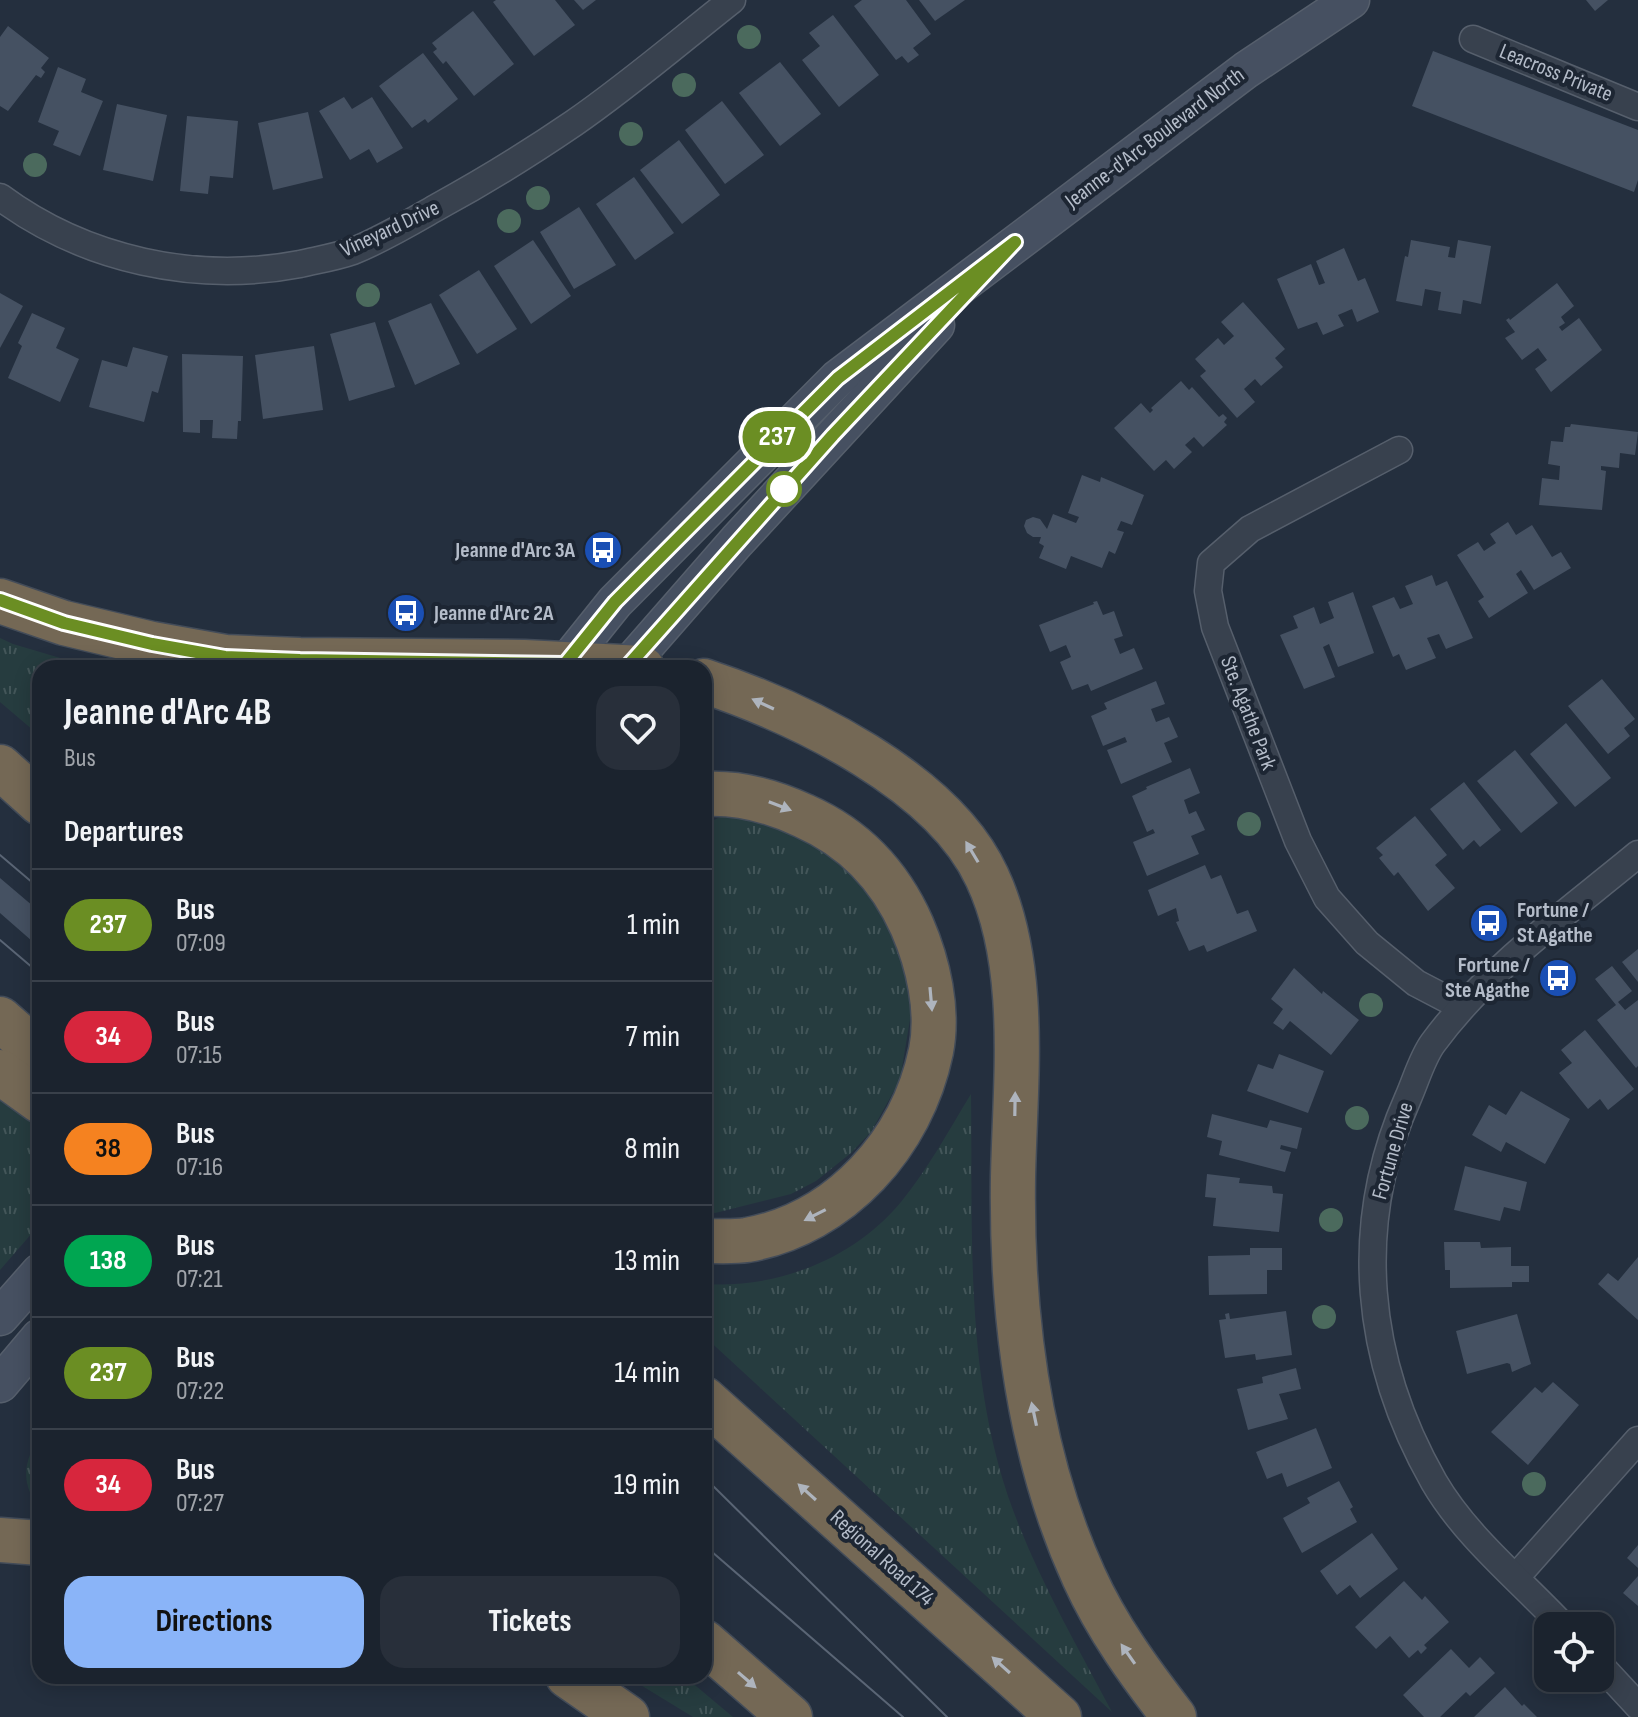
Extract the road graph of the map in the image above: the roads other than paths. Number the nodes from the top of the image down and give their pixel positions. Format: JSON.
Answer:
{"nodes":[{"id":1,"x":732,"y":0,"type":"edge"},
{"id":2,"x":1325,"y":0,"type":"edge"},
{"id":3,"x":1351,"y":0,"type":"edge"},
{"id":4,"x":1295,"y":35,"type":"junction"},
{"id":5,"x":1473,"y":39,"type":"dead end"},
{"id":6,"x":1638,"y":107,"type":"edge"},
{"id":7,"x":0,"y":197,"type":"edge"},
{"id":8,"x":1015,"y":242,"type":"junction"},
{"id":9,"x":1399,"y":450,"type":"dead end"},
{"id":10,"x":0,"y":601,"type":"edge"},
{"id":11,"x":300,"y":660,"type":"edge"},
{"id":12,"x":568,"y":660,"type":"edge"},
{"id":13,"x":638,"y":660,"type":"edge"},
{"id":14,"x":712,"y":684,"type":"edge"},
{"id":15,"x":0,"y":764,"type":"edge"},
{"id":16,"x":32,"y":788,"type":"edge"},
{"id":17,"x":712,"y":794,"type":"edge"},
{"id":18,"x":32,"y":795,"type":"edge"},
{"id":19,"x":1638,"y":854,"type":"edge"},
{"id":20,"x":1462,"y":1007,"type":"junction"},
{"id":21,"x":0,"y":1019,"type":"edge"},
{"id":22,"x":32,"y":1047,"type":"edge"},
{"id":23,"x":0,"y":1072,"type":"edge"},
{"id":24,"x":32,"y":1095,"type":"edge"},
{"id":25,"x":712,"y":1241,"type":"edge"},
{"id":26,"x":32,"y":1281,"type":"edge"},
{"id":27,"x":0,"y":1317,"type":"edge"},
{"id":28,"x":32,"y":1346,"type":"edge"},
{"id":29,"x":0,"y":1384,"type":"edge"},
{"id":30,"x":712,"y":1406,"type":"edge"},
{"id":31,"x":1638,"y":1440,"type":"edge"},
{"id":32,"x":0,"y":1540,"type":"edge"},
{"id":33,"x":32,"y":1542,"type":"edge"},
{"id":34,"x":1516,"y":1577,"type":"junction"},
{"id":35,"x":1550,"y":1612,"type":"edge"},
{"id":36,"x":712,"y":1649,"type":"edge"},
{"id":37,"x":1614,"y":1680,"type":"edge"},
{"id":38,"x":580,"y":1684,"type":"edge"},
{"id":39,"x":1638,"y":1706,"type":"edge"},
{"id":40,"x":627,"y":1717,"type":"edge"},
{"id":41,"x":790,"y":1717,"type":"edge"},
{"id":42,"x":1059,"y":1717,"type":"edge"},
{"id":43,"x":1174,"y":1717,"type":"edge"}],
"edges":[{"from":1,"to":7,"type":"street","name":"Vineyard Drive"},
{"from":2,"to":4,"type":"main road","name":"Jeanne-d'Arc Boulevard North"},
{"from":3,"to":4,"type":"main road","name":"Jeanne-d'Arc Boulevard North"},
{"from":4,"to":8,"type":"main road","name":"Jeanne-d'Arc Boulevard North"},
{"from":5,"to":6,"type":"street","name":"Leacross Private"},
{"from":8,"to":12,"type":"main road","name":"Jeanne-d'Arc Boulevard North"},
{"from":8,"to":13,"type":"main road","name":"Jeanne-d'Arc Boulevard North"},
{"from":9,"to":20,"type":"street","name":"Ste. Agathe Park"},
{"from":10,"to":11,"type":"highway"},
{"from":43,"to":14,"type":"highway","one_way":true},
{"from":15,"to":16,"type":"highway"},
{"from":15,"to":18,"type":"highway"},
{"from":17,"to":25,"type":"highway","one_way":true},
{"from":19,"to":20,"type":"street","name":"Fortune Drive"},
{"from":20,"to":34,"type":"street","name":"Fortune Drive"},
{"from":21,"to":22,"type":"highway"},
{"from":23,"to":24,"type":"highway"},
{"from":26,"to":27,"type":"main road"},
{"from":28,"to":29,"type":"main road"},
{"from":42,"to":30,"type":"highway","name":"Regional Road 174","one_way":true},
{"from":31,"to":34,"type":"street"},
{"from":32,"to":33,"type":"highway"},
{"from":34,"to":35,"type":"street","name":"Fortune Drive"},
{"from":36,"to":41,"type":"highway","one_way":true},
{"from":37,"to":39,"type":"street"},
{"from":38,"to":40,"type":"highway"}]}
